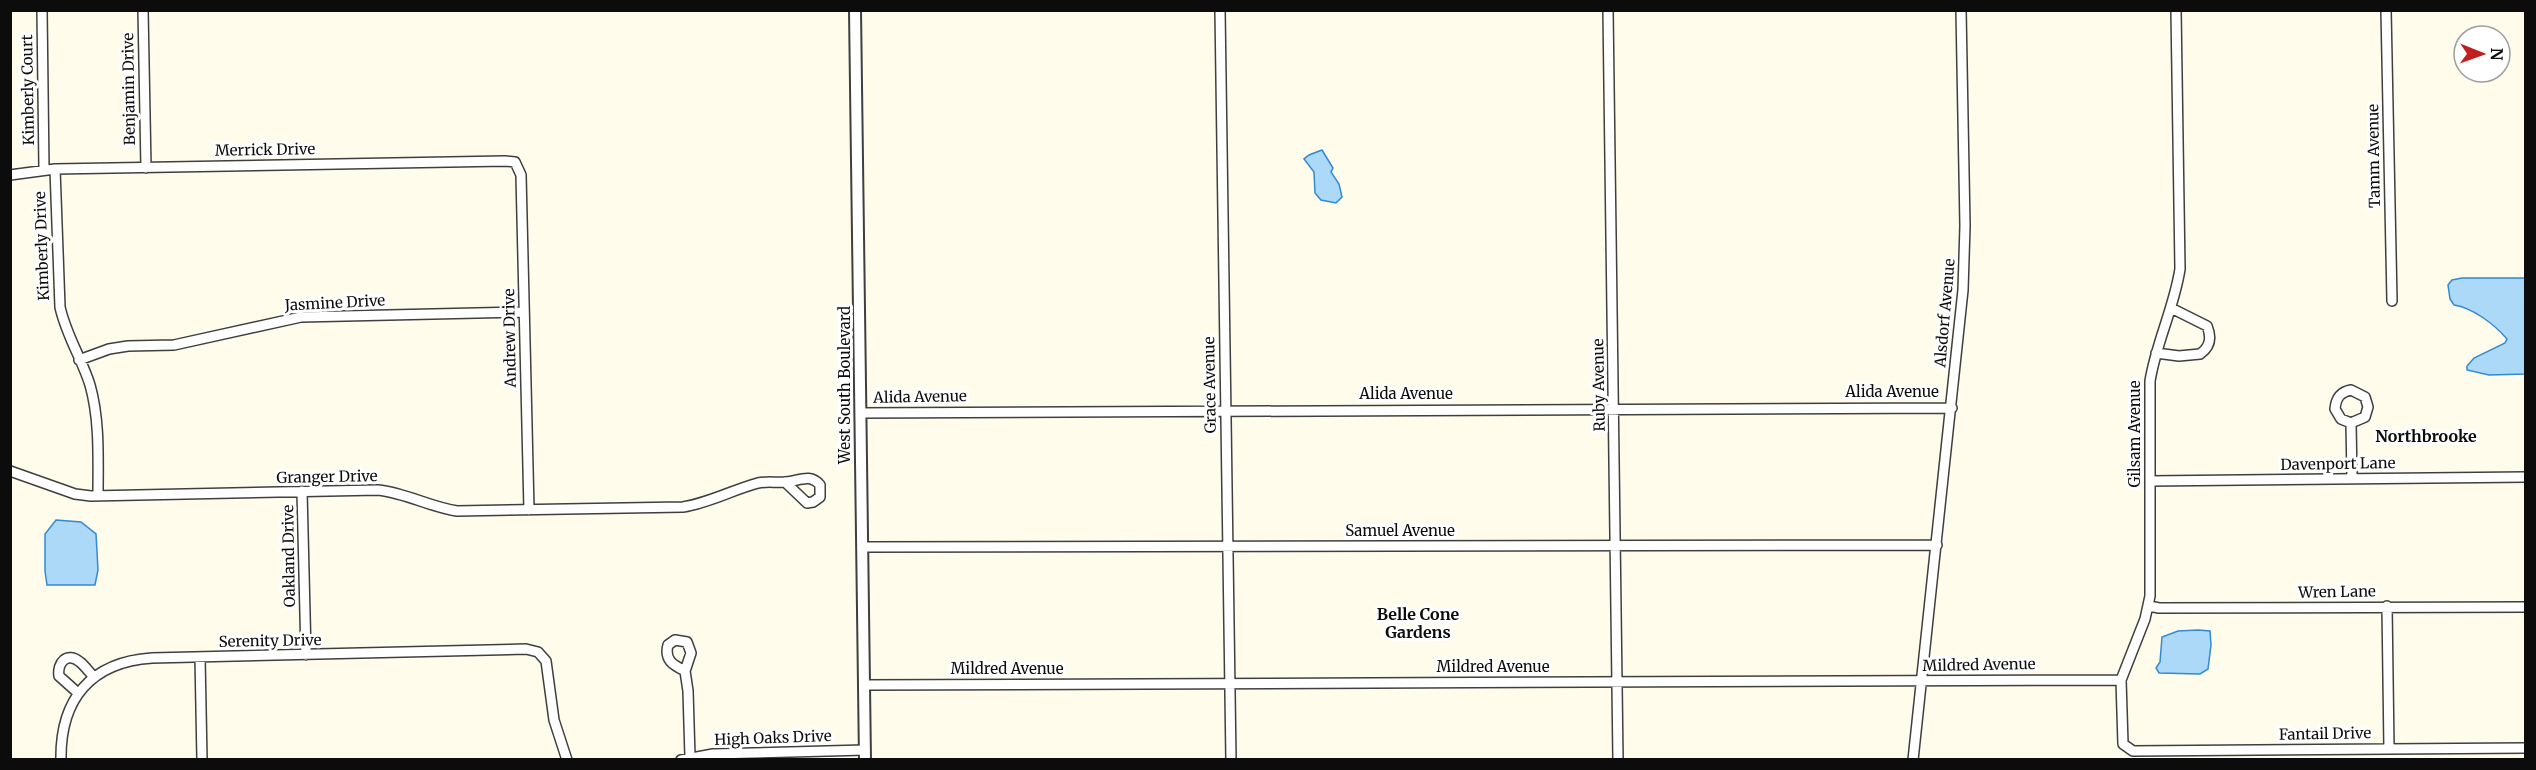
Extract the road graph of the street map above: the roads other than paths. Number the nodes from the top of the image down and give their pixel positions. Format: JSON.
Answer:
{"nodes":[{"id":1,"x":42,"y":10,"type":"edge"},
{"id":2,"x":143,"y":10,"type":"edge"},
{"id":3,"x":855,"y":10,"type":"edge"},
{"id":4,"x":1220,"y":10,"type":"edge"},
{"id":5,"x":1608,"y":10,"type":"edge"},
{"id":6,"x":1961,"y":10,"type":"edge"},
{"id":7,"x":2176,"y":10,"type":"edge"},
{"id":8,"x":2386,"y":10,"type":"edge"},
{"id":9,"x":518,"y":165,"type":"joint"},
{"id":10,"x":146,"y":168,"type":"junction"},
{"id":11,"x":55,"y":169,"type":"junction"},
{"id":12,"x":44,"y":170,"type":"junction"},
{"id":13,"x":10,"y":175,"type":"edge"},
{"id":14,"x":2392,"y":301,"type":"dead end"},
{"id":15,"x":2171,"y":308,"type":"junction"},
{"id":16,"x":524,"y":312,"type":"junction"},
{"id":17,"x":2156,"y":353,"type":"junction"},
{"id":18,"x":79,"y":360,"type":"junction"},
{"id":19,"x":1614,"y":408,"type":"junction"},
{"id":20,"x":1952,"y":408,"type":"junction"},
{"id":21,"x":1225,"y":410,"type":"junction"},
{"id":22,"x":861,"y":413,"type":"junction"},
{"id":23,"x":2351,"y":423,"type":"dead end"},
{"id":24,"x":10,"y":471,"type":"edge"},
{"id":25,"x":2526,"y":477,"type":"edge"},
{"id":26,"x":2352,"y":478,"type":"junction"},
{"id":27,"x":2150,"y":481,"type":"junction"},
{"id":28,"x":785,"y":482,"type":"dead end"},
{"id":29,"x":302,"y":491,"type":"junction"},
{"id":30,"x":98,"y":496,"type":"junction"},
{"id":31,"x":529,"y":510,"type":"junction"},
{"id":32,"x":1616,"y":545,"type":"junction"},
{"id":33,"x":1937,"y":545,"type":"junction"},
{"id":34,"x":1228,"y":546,"type":"junction"},
{"id":35,"x":862,"y":547,"type":"junction"},
{"id":36,"x":2149,"y":606,"type":"junction"},
{"id":37,"x":2387,"y":606,"type":"junction"},
{"id":38,"x":2526,"y":607,"type":"edge"},
{"id":39,"x":306,"y":655,"type":"junction"},
{"id":40,"x":200,"y":657,"type":"junction"},
{"id":41,"x":685,"y":671,"type":"dead end"},
{"id":42,"x":94,"y":677,"type":"junction"},
{"id":43,"x":1922,"y":680,"type":"junction"},
{"id":44,"x":2121,"y":680,"type":"junction"},
{"id":45,"x":1618,"y":681,"type":"junction"},
{"id":46,"x":1230,"y":683,"type":"junction"},
{"id":47,"x":864,"y":686,"type":"junction"},
{"id":48,"x":78,"y":693,"type":"junction"},
{"id":49,"x":2126,"y":748,"type":"joint"},
{"id":50,"x":2526,"y":748,"type":"edge"},
{"id":51,"x":2389,"y":749,"type":"junction"},
{"id":52,"x":865,"y":755,"type":"edge"},
{"id":53,"x":686,"y":758,"type":"edge"},
{"id":54,"x":61,"y":759,"type":"edge"},
{"id":55,"x":202,"y":759,"type":"edge"},
{"id":56,"x":567,"y":759,"type":"edge"},
{"id":57,"x":1231,"y":759,"type":"edge"},
{"id":58,"x":1618,"y":759,"type":"edge"},
{"id":59,"x":1913,"y":759,"type":"edge"}],
"edges":[{"from":1,"to":12,"type":"street","name":"Kimberly Court"},
{"from":2,"to":10,"type":"street","name":"Benjamin Drive"},
{"from":3,"to":22,"type":"street","name":"West South Boulevard"},
{"from":4,"to":21,"type":"street","name":"Grace Avenue"},
{"from":5,"to":19,"type":"street","name":"Ruby Avenue"},
{"from":6,"to":20,"type":"street","name":"Alsdorf Avenue"},
{"from":7,"to":15,"type":"street","name":"Gilsam Avenue"},
{"from":8,"to":14,"type":"street","name":"Tamm Avenue"},
{"from":9,"to":10,"type":"street","name":"Merrick Drive"},
{"from":9,"to":16,"type":"street","name":"Andrew Drive"},
{"from":10,"to":11,"type":"street","name":"Merrick Drive"},
{"from":11,"to":12,"type":"street","name":"Merrick Drive"},
{"from":11,"to":18,"type":"street","name":"Kimberly Drive"},
{"from":12,"to":13,"type":"street","name":"Merrick Drive"},
{"from":15,"to":17,"type":"street","name":"Gilsam Avenue"},
{"from":15,"to":17,"type":"street"},
{"from":16,"to":18,"type":"street","name":"Jasmine Drive"},
{"from":16,"to":31,"type":"street","name":"Andrew Drive"},
{"from":17,"to":27,"type":"street","name":"Gilsam Avenue"},
{"from":18,"to":30,"type":"street","name":"Kimberly Drive"},
{"from":19,"to":20,"type":"street","name":"Alida Avenue"},
{"from":19,"to":21,"type":"street","name":"Alida Avenue"},
{"from":19,"to":32,"type":"street","name":"Ruby Avenue"},
{"from":20,"to":33,"type":"street","name":"Alsdorf Avenue"},
{"from":21,"to":22,"type":"street","name":"Alida Avenue"},
{"from":21,"to":34,"type":"street","name":"Grace Avenue"},
{"from":22,"to":35,"type":"street","name":"West South Boulevard"},
{"from":23,"to":26,"type":"street"},
{"from":24,"to":30,"type":"street","name":"Granger Drive"},
{"from":25,"to":26,"type":"street","name":"Davenport Lane"},
{"from":26,"to":27,"type":"street","name":"Davenport Lane"},
{"from":27,"to":36,"type":"street","name":"Gilsam Avenue"},
{"from":28,"to":31,"type":"street","name":"Granger Drive"},
{"from":29,"to":30,"type":"street","name":"Granger Drive"},
{"from":29,"to":31,"type":"street","name":"Granger Drive"},
{"from":29,"to":39,"type":"street","name":"Oakland Drive"},
{"from":32,"to":33,"type":"street","name":"Samuel Avenue"},
{"from":32,"to":34,"type":"street","name":"Samuel Avenue"},
{"from":32,"to":45,"type":"street","name":"Ruby Avenue"},
{"from":33,"to":43,"type":"street","name":"Alsdorf Avenue"},
{"from":34,"to":35,"type":"street","name":"Samuel Avenue"},
{"from":34,"to":46,"type":"street","name":"Grace Avenue"},
{"from":35,"to":47,"type":"street","name":"West South Boulevard"},
{"from":36,"to":37,"type":"street","name":"Wren Lane"},
{"from":36,"to":44,"type":"street","name":"Gilsam Avenue"},
{"from":37,"to":38,"type":"street","name":"Wren Lane"},
{"from":37,"to":51,"type":"street"},
{"from":39,"to":40,"type":"street","name":"Serenity Drive"},
{"from":39,"to":56,"type":"street","name":"Serenity Drive"},
{"from":40,"to":42,"type":"street","name":"Serenity Drive"},
{"from":40,"to":55,"type":"street"},
{"from":41,"to":53,"type":"street"},
{"from":42,"to":48,"type":"street","name":"Serenity Drive"},
{"from":42,"to":48,"type":"street"},
{"from":43,"to":44,"type":"street","name":"Mildred Avenue"},
{"from":43,"to":45,"type":"street","name":"Mildred Avenue"},
{"from":43,"to":59,"type":"street","name":"Alsdorf Avenue"},
{"from":44,"to":49,"type":"street","name":"Gilsam Avenue"},
{"from":45,"to":46,"type":"street","name":"Mildred Avenue"},
{"from":45,"to":58,"type":"street","name":"Ruby Avenue"},
{"from":46,"to":47,"type":"street","name":"Mildred Avenue"},
{"from":46,"to":57,"type":"street","name":"Grace Avenue"},
{"from":47,"to":52,"type":"street","name":"West South Boulevard"},
{"from":48,"to":54,"type":"street","name":"Serenity Drive"},
{"from":49,"to":51,"type":"street","name":"Fantail Drive"},
{"from":50,"to":51,"type":"street","name":"Fantail Drive"},
{"from":52,"to":53,"type":"street","name":"High Oaks Drive"}]}
